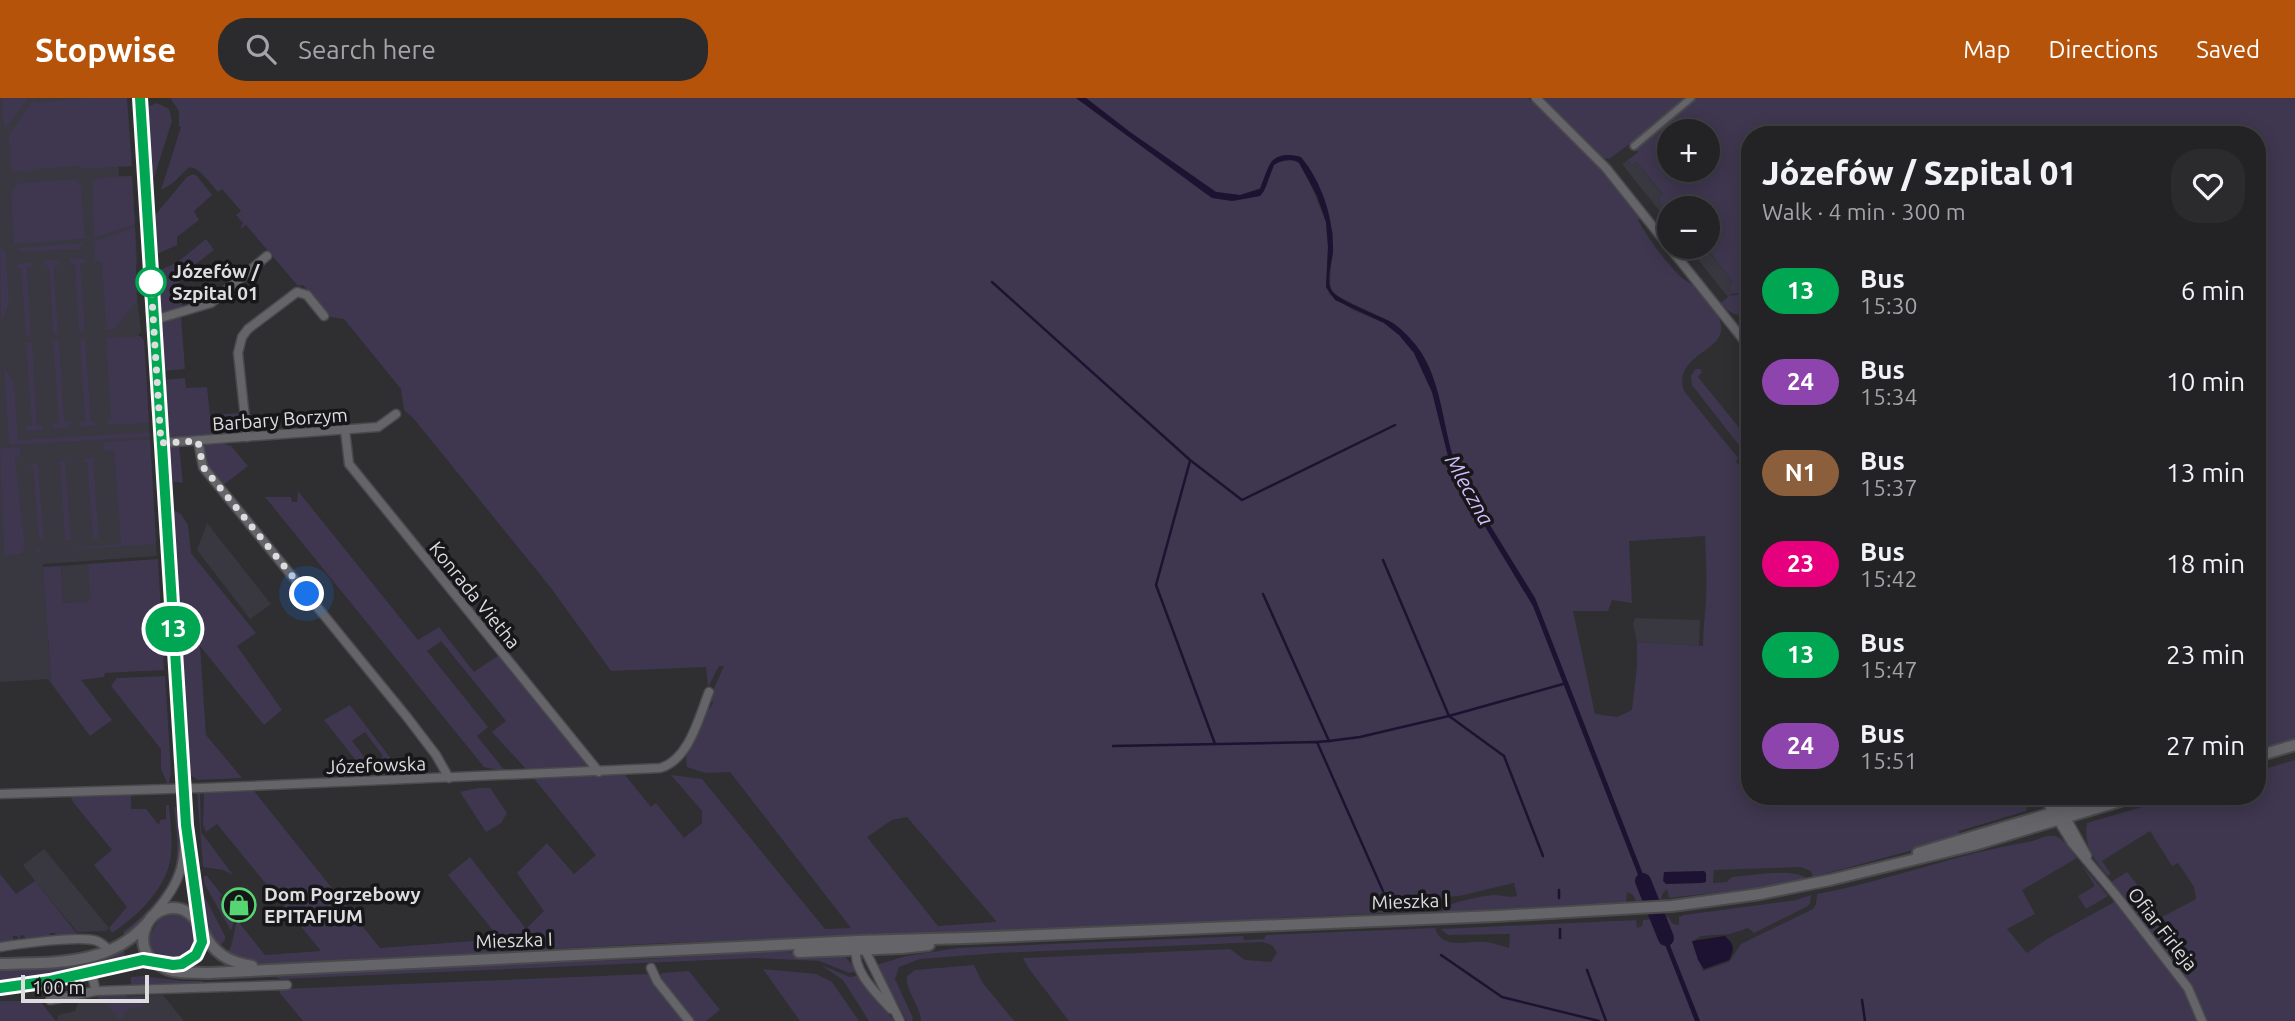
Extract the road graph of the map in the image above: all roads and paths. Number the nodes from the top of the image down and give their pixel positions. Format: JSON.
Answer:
{"nodes":[{"id":1,"x":140,"y":98,"type":"edge"},
{"id":2,"x":1536,"y":98,"type":"edge"},
{"id":3,"x":1691,"y":98,"type":"edge"},
{"id":4,"x":1633,"y":146,"type":"dead end"},
{"id":5,"x":267,"y":256,"type":"dead end"},
{"id":6,"x":324,"y":316,"type":"dead end"},
{"id":7,"x":153,"y":320,"type":"junction"},
{"id":8,"x":1741,"y":337,"type":"edge"},
{"id":9,"x":396,"y":414,"type":"dead end"},
{"id":10,"x":345,"y":430,"type":"junction"},
{"id":11,"x":247,"y":437,"type":"junction"},
{"id":12,"x":198,"y":441,"type":"junction"},
{"id":13,"x":161,"y":443,"type":"junction"},
{"id":14,"x":709,"y":692,"type":"dead end"},
{"id":15,"x":2295,"y":745,"type":"edge"},
{"id":16,"x":2266,"y":754,"type":"edge"},
{"id":17,"x":599,"y":772,"type":"junction"},
{"id":18,"x":449,"y":778,"type":"junction"},
{"id":19,"x":183,"y":787,"type":"junction"},
{"id":20,"x":0,"y":793,"type":"edge"},
{"id":21,"x":2040,"y":805,"type":"edge"},
{"id":22,"x":2051,"y":805,"type":"edge"},
{"id":23,"x":2057,"y":805,"type":"edge"},
{"id":24,"x":2086,"y":805,"type":"edge"},
{"id":25,"x":2107,"y":805,"type":"edge"},
{"id":26,"x":2060,"y":815,"type":"junction"},
{"id":27,"x":2028,"y":821,"type":"junction"},
{"id":28,"x":186,"y":825,"type":"junction"},
{"id":29,"x":1852,"y":875,"type":"junction"},
{"id":30,"x":152,"y":917,"type":"junction"},
{"id":31,"x":200,"y":926,"type":"junction"},
{"id":32,"x":967,"y":939,"type":"junction"},
{"id":33,"x":859,"y":946,"type":"junction"},
{"id":34,"x":0,"y":947,"type":"edge"},
{"id":35,"x":880,"y":949,"type":"junction"},
{"id":36,"x":110,"y":951,"type":"junction"},
{"id":37,"x":153,"y":960,"type":"junction"},
{"id":38,"x":871,"y":961,"type":"junction"},
{"id":39,"x":0,"y":964,"type":"edge"},
{"id":40,"x":272,"y":968,"type":"junction"},
{"id":41,"x":651,"y":968,"type":"dead end"},
{"id":42,"x":91,"y":972,"type":"junction"},
{"id":43,"x":273,"y":985,"type":"junction"},
{"id":44,"x":287,"y":985,"type":"dead end"},
{"id":45,"x":0,"y":988,"type":"edge"},
{"id":46,"x":96,"y":991,"type":"junction"},
{"id":47,"x":50,"y":1000,"type":"dead end"},
{"id":48,"x":898,"y":1018,"type":"edge"},
{"id":49,"x":689,"y":1021,"type":"edge"},
{"id":50,"x":2202,"y":1021,"type":"edge"}],
"edges":[{"from":1,"to":7,"type":"street"},
{"from":2,"to":8,"type":"street"},
{"from":3,"to":4,"type":"street"},
{"from":5,"to":7,"type":"street"},
{"from":6,"to":11,"type":"street"},
{"from":7,"to":13,"type":"street"},
{"from":9,"to":10,"type":"street","name":"Barbary Borzym"},
{"from":10,"to":11,"type":"street","name":"Barbary Borzym"},
{"from":10,"to":17,"type":"street","name":"Konrada Vietha"},
{"from":11,"to":12,"type":"street","name":"Barbary Borzym"},
{"from":12,"to":13,"type":"street","name":"Barbary Borzym"},
{"from":12,"to":18,"type":"street"},
{"from":13,"to":19,"type":"street"},
{"from":14,"to":17,"type":"street","name":"Józefowska"},
{"from":15,"to":16,"type":"street"},
{"from":17,"to":18,"type":"street","name":"Józefowska"},
{"from":18,"to":19,"type":"street","name":"Józefowska"},
{"from":19,"to":20,"type":"street","name":"Józefowska"},
{"from":19,"to":28,"type":"street"},
{"from":21,"to":27,"type":"street","name":"Ofiar Firleja"},
{"from":22,"to":26,"type":"street","name":"Ofiar Firleja"},
{"from":23,"to":26,"type":"street","name":"Ofiar Firleja"},
{"from":24,"to":26,"type":"street","name":"Mieszka I"},
{"from":25,"to":26,"type":"street"},
{"from":26,"to":27,"type":"street","name":"Mieszka I"},
{"from":26,"to":29,"type":"street","name":"Mieszka I"},
{"from":26,"to":50,"type":"street","name":"Ofiar Firleja"},
{"from":27,"to":29,"type":"street","name":"Mieszka I"},
{"from":28,"to":30,"type":"street"},
{"from":28,"to":31,"type":"street"},
{"from":29,"to":32,"type":"street","name":"Mieszka I"},
{"from":30,"to":31,"type":"street"},
{"from":30,"to":36,"type":"street"},
{"from":30,"to":37,"type":"street"},
{"from":31,"to":37,"type":"street"},
{"from":31,"to":40,"type":"street"},
{"from":32,"to":33,"type":"street","name":"Mieszka I"},
{"from":32,"to":35,"type":"street","name":"Mieszka I"},
{"from":33,"to":35,"type":"street","name":"Mieszka I"},
{"from":33,"to":38,"type":"street"},
{"from":33,"to":40,"type":"street","name":"Mieszka I"},
{"from":33,"to":48,"type":"street"},
{"from":34,"to":36,"type":"street"},
{"from":35,"to":38,"type":"street"},
{"from":36,"to":39,"type":"street"},
{"from":37,"to":40,"type":"street"},
{"from":37,"to":42,"type":"street"},
{"from":38,"to":48,"type":"street"},
{"from":40,"to":43,"type":"street"},
{"from":41,"to":49,"type":"street"},
{"from":42,"to":45,"type":"street"},
{"from":42,"to":46,"type":"street"},
{"from":43,"to":44,"type":"street"},
{"from":43,"to":46,"type":"street"},
{"from":46,"to":47,"type":"street"}]}
